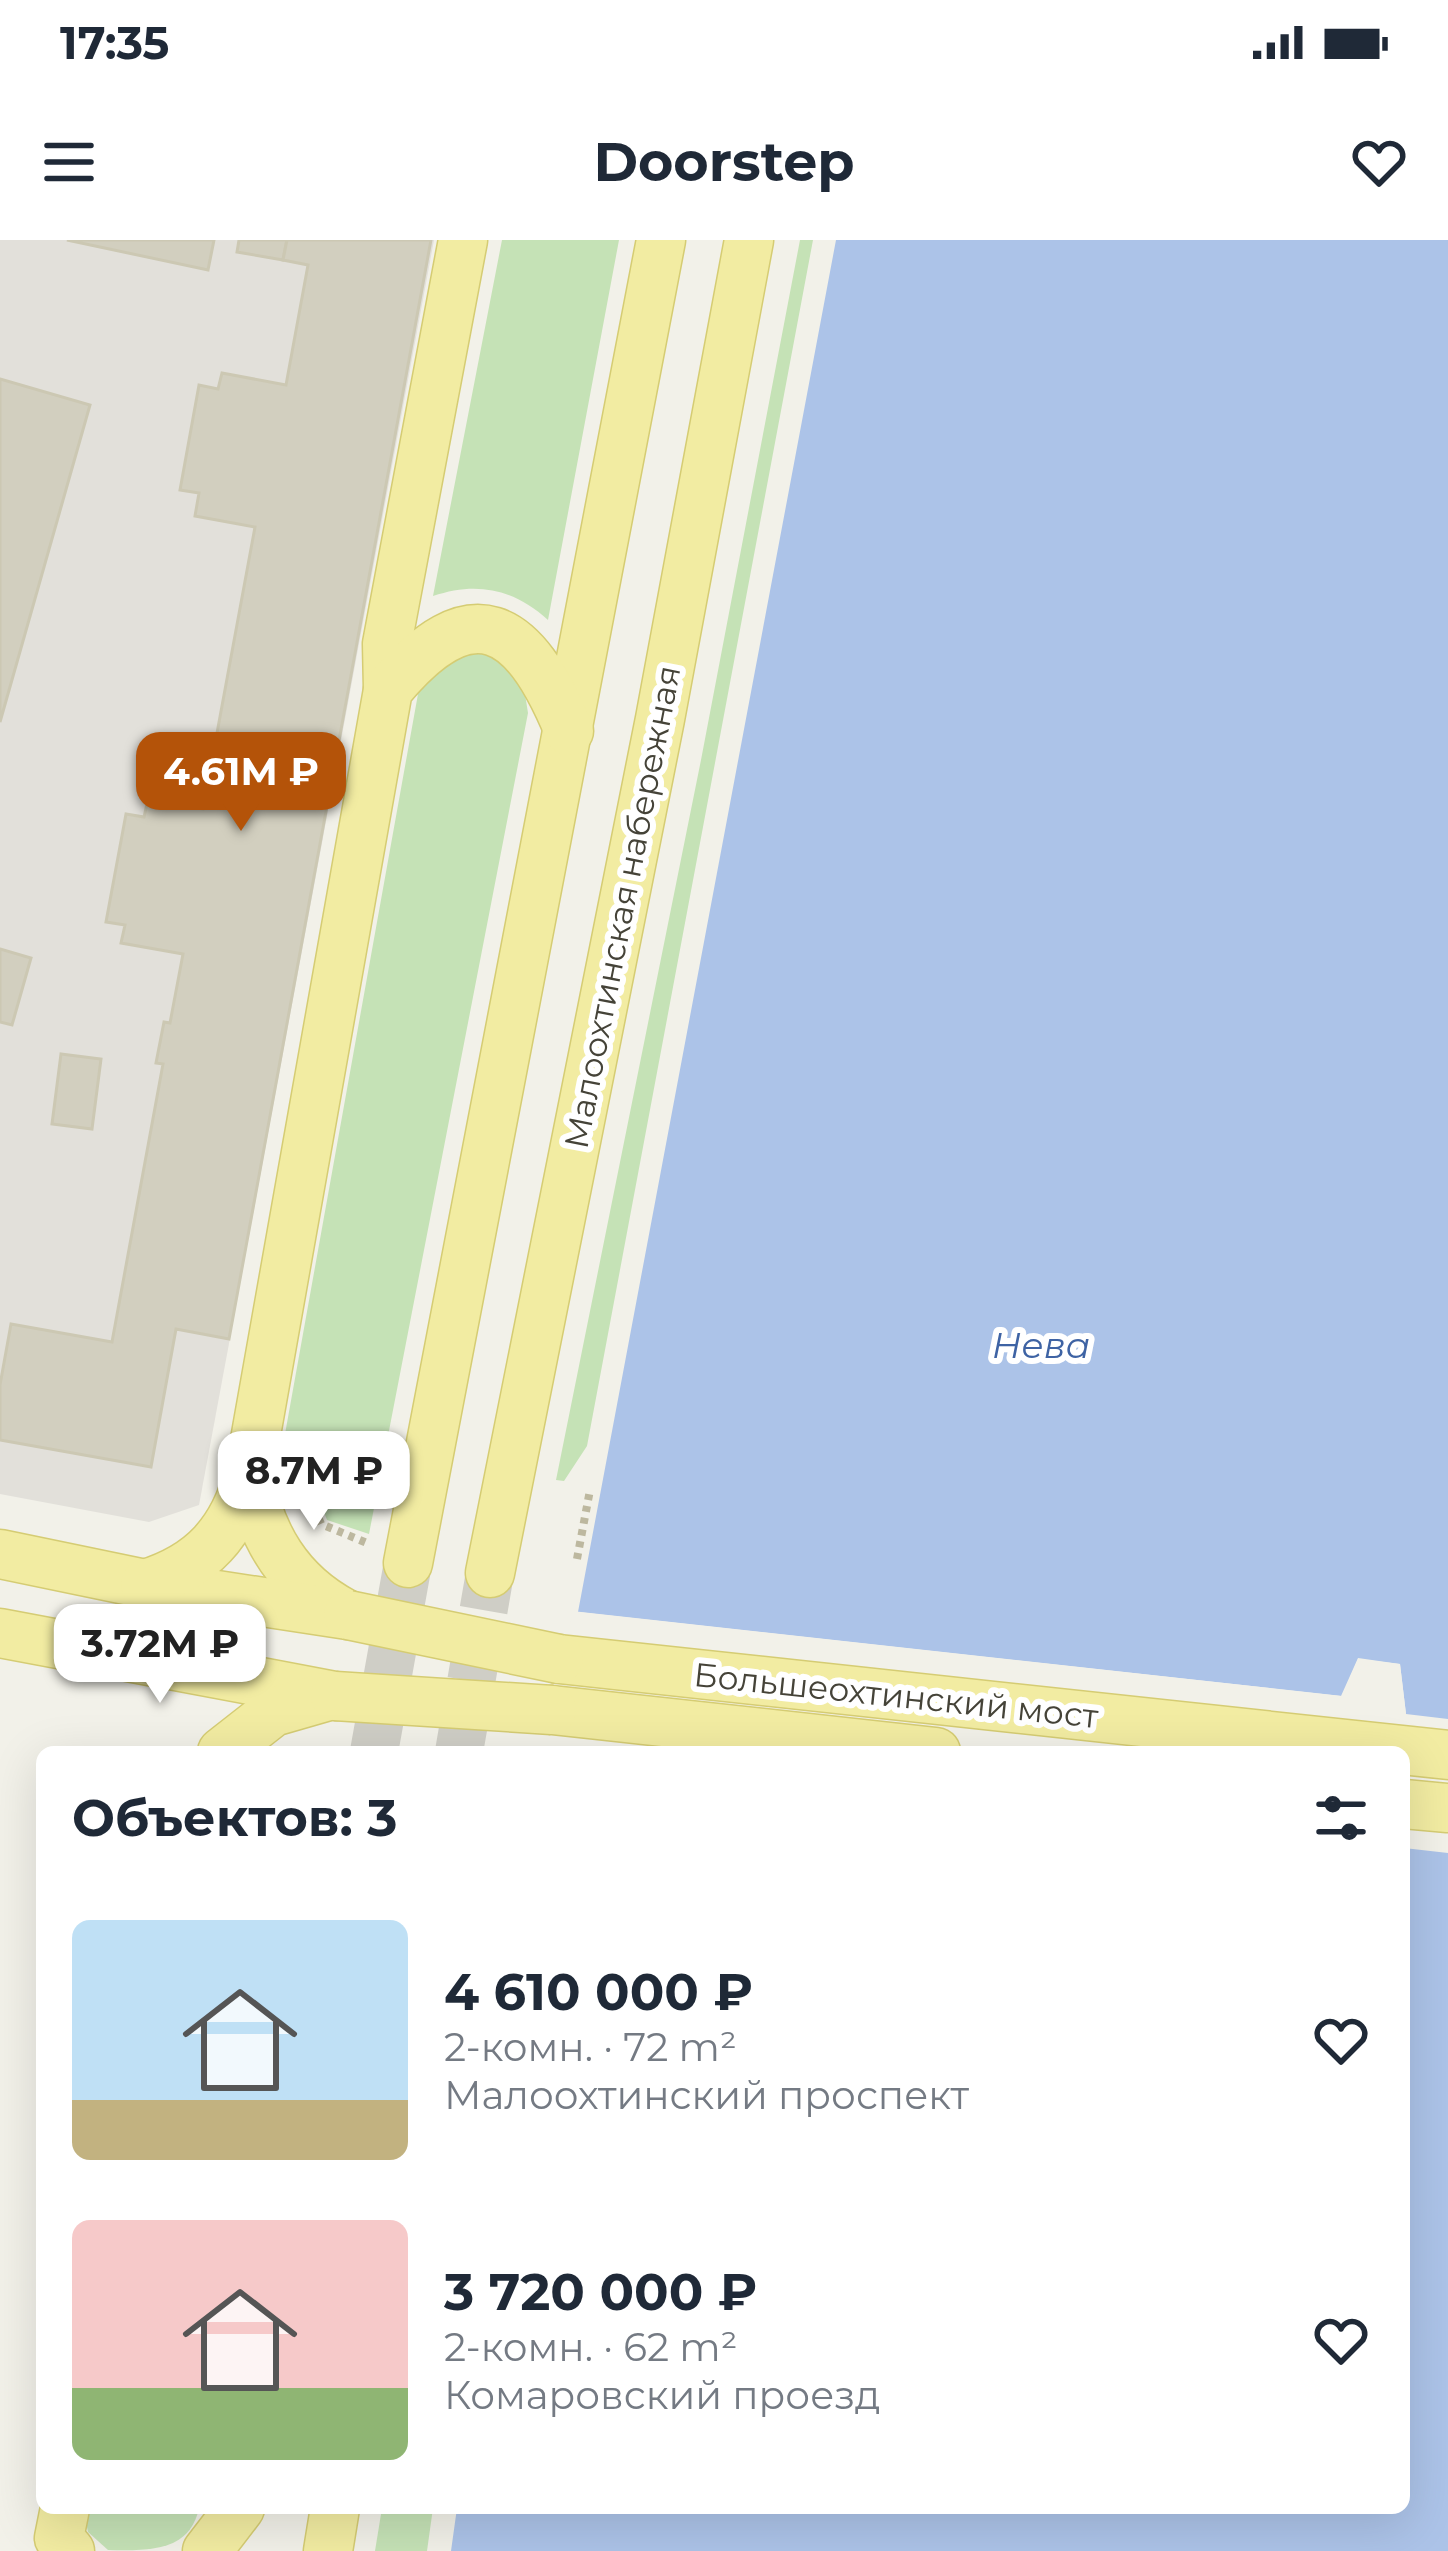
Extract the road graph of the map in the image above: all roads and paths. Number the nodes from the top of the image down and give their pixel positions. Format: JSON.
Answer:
{"nodes":[{"id":1,"x":463,"y":240,"type":"edge"},
{"id":2,"x":661,"y":240,"type":"edge"},
{"id":3,"x":749,"y":240,"type":"edge"},
{"id":4,"x":388,"y":690,"type":"junction"},
{"id":5,"x":568,"y":731,"type":"junction"},
{"id":6,"x":250,"y":1474,"type":"junction"},
{"id":7,"x":305,"y":1485,"type":"dead end"},
{"id":8,"x":590,"y":1490,"type":"dead end"},
{"id":9,"x":353,"y":1539,"type":"dead end"},
{"id":10,"x":0,"y":1554,"type":"edge"},
{"id":11,"x":577,"y":1559,"type":"dead end"},
{"id":12,"x":408,"y":1563,"type":"tunnel mouth"},
{"id":13,"x":490,"y":1573,"type":"tunnel mouth"},
{"id":14,"x":145,"y":1584,"type":"junction"},
{"id":15,"x":348,"y":1615,"type":"junction"},
{"id":16,"x":0,"y":1633,"type":"edge"},
{"id":17,"x":335,"y":1696,"type":"junction"},
{"id":18,"x":230,"y":1746,"type":"edge"},
{"id":19,"x":881,"y":1746,"type":"edge"},
{"id":20,"x":1365,"y":1746,"type":"edge"},
{"id":21,"x":1410,"y":1751,"type":"edge"},
{"id":22,"x":1448,"y":1755,"type":"edge"},
{"id":23,"x":1410,"y":1805,"type":"edge"},
{"id":24,"x":1448,"y":1808,"type":"edge"},
{"id":25,"x":64,"y":2514,"type":"edge"},
{"id":26,"x":238,"y":2514,"type":"edge"},
{"id":27,"x":242,"y":2514,"type":"edge"},
{"id":28,"x":334,"y":2514,"type":"edge"},
{"id":29,"x":70,"y":2551,"type":"edge"},
{"id":30,"x":207,"y":2551,"type":"edge"},
{"id":31,"x":238,"y":2551,"type":"edge"},
{"id":32,"x":328,"y":2551,"type":"edge"}],
"edges":[{"from":1,"to":4,"type":"main road"},
{"from":2,"to":5,"type":"main road"},
{"from":3,"to":13,"type":"main road","name":"Малоохтинская набережная"},
{"from":4,"to":5,"type":"main road"},
{"from":4,"to":6,"type":"main road"},
{"from":5,"to":12,"type":"main road"},
{"from":6,"to":14,"type":"main road"},
{"from":6,"to":15,"type":"main road"},
{"from":7,"to":9,"type":"path"},
{"from":8,"to":11,"type":"path"},
{"from":10,"to":14,"type":"main road","name":"Большеохтинский мост"},
{"from":14,"to":15,"type":"main road","name":"Большеохтинский мост"},
{"from":15,"to":20,"type":"main road","name":"Большеохтинский мост","bridge":true},
{"from":16,"to":17,"type":"main road"},
{"from":17,"to":18,"type":"main road"},
{"from":17,"to":19,"type":"main road","name":"Большеохтинский мост","bridge":true},
{"from":21,"to":22,"type":"main road","name":"Большеохтинский мост","bridge":true},
{"from":23,"to":24,"type":"main road"},
{"from":25,"to":29,"type":"main road"},
{"from":26,"to":30,"type":"main road"},
{"from":27,"to":31,"type":"main road"},
{"from":28,"to":32,"type":"main road"}]}
